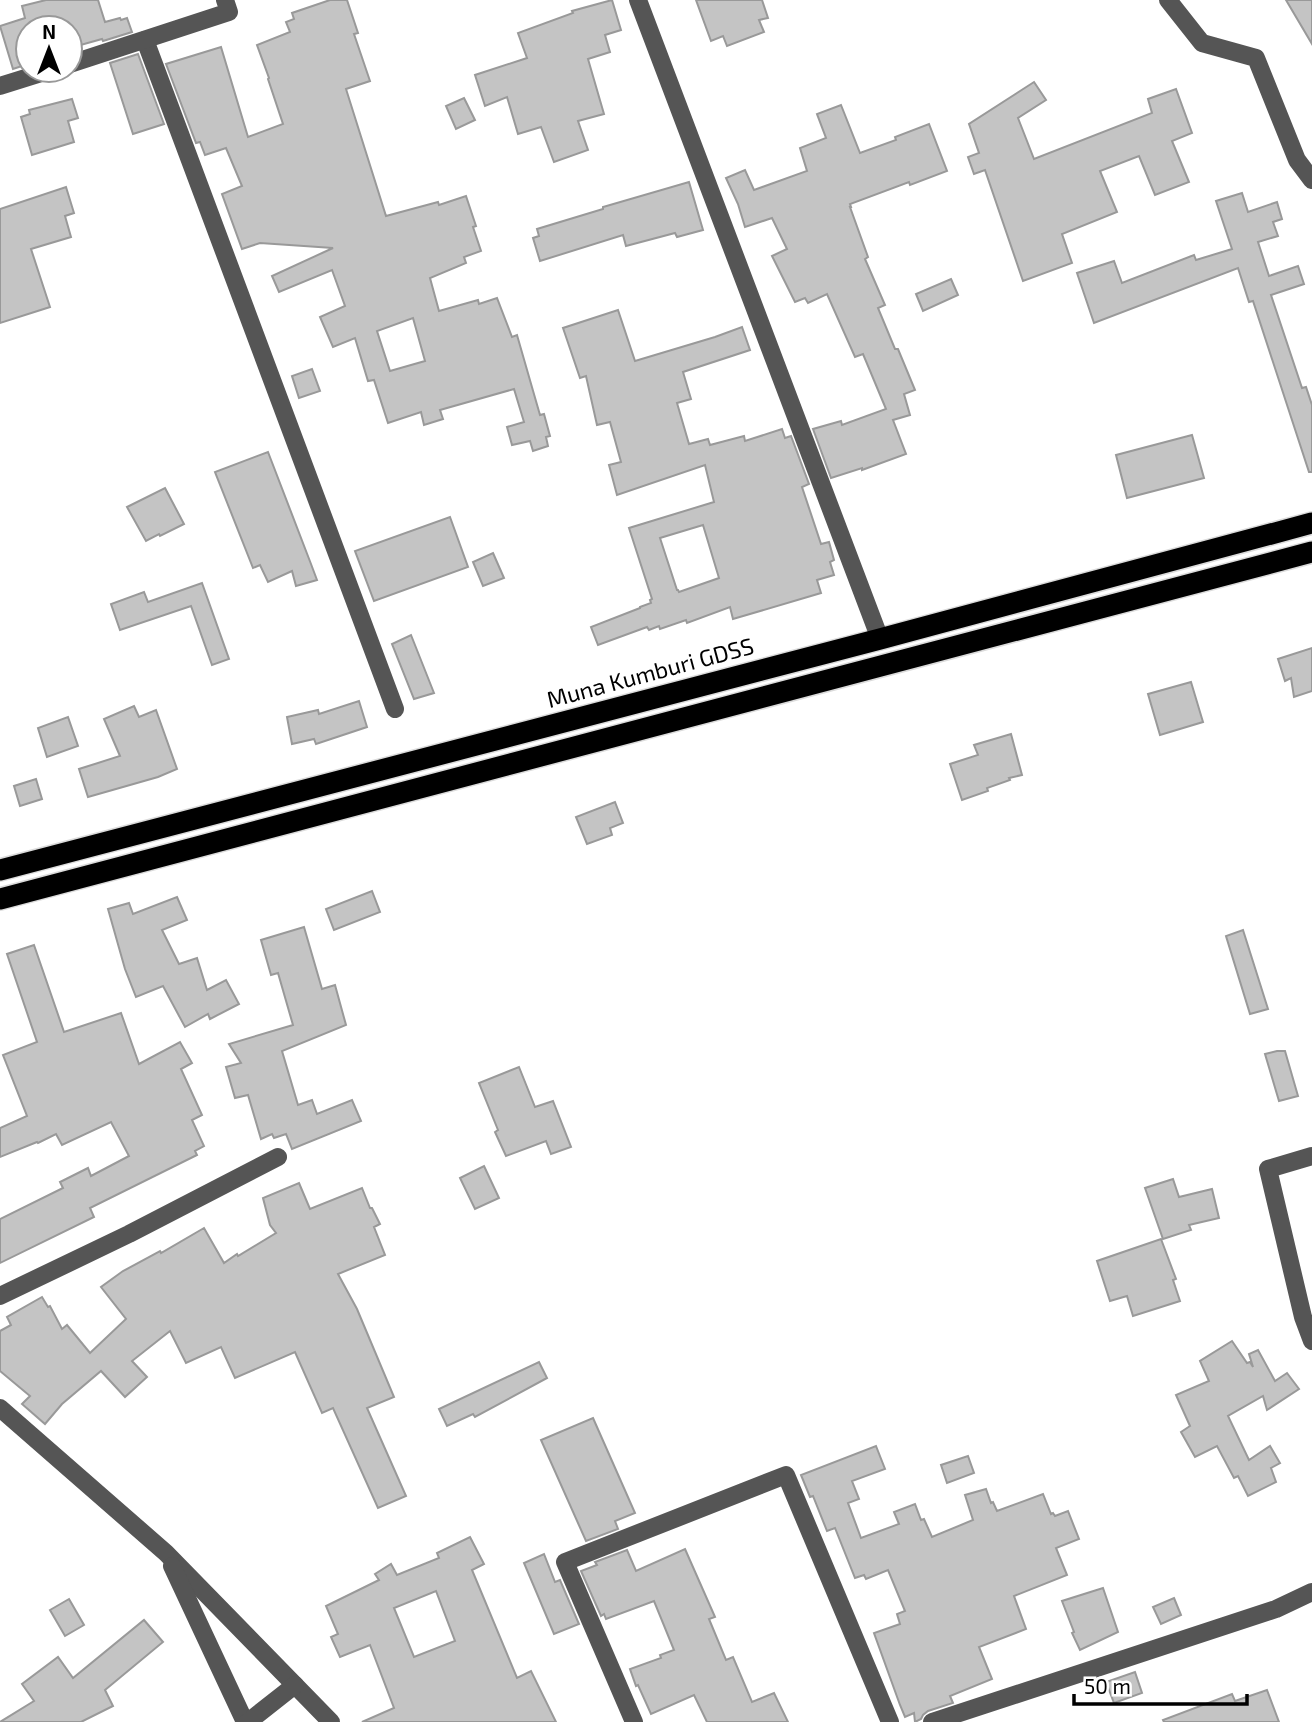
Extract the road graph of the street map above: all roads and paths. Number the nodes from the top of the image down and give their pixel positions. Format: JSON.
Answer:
{"nodes":[{"id":1,"x":225,"y":0,"type":"edge"},
{"id":2,"x":638,"y":0,"type":"edge"},
{"id":3,"x":1168,"y":0,"type":"edge"},
{"id":4,"x":145,"y":40,"type":"junction"},
{"id":5,"x":84,"y":60,"type":"edge"},
{"id":6,"x":1312,"y":180,"type":"edge"},
{"id":7,"x":1312,"y":523,"type":"edge"},
{"id":8,"x":1312,"y":552,"type":"edge"},
{"id":9,"x":880,"y":639,"type":"junction"},
{"id":10,"x":395,"y":709,"type":"dead end"},
{"id":11,"x":0,"y":870,"type":"edge"},
{"id":12,"x":0,"y":899,"type":"edge"},
{"id":13,"x":1312,"y":1156,"type":"edge"},
{"id":14,"x":278,"y":1157,"type":"dead end"},
{"id":15,"x":0,"y":1297,"type":"edge"},
{"id":16,"x":1312,"y":1341,"type":"edge"},
{"id":17,"x":0,"y":1408,"type":"edge"},
{"id":18,"x":166,"y":1553,"type":"junction"},
{"id":19,"x":1312,"y":1592,"type":"edge"},
{"id":20,"x":295,"y":1685,"type":"junction"},
{"id":21,"x":246,"y":1722,"type":"edge"},
{"id":22,"x":331,"y":1722,"type":"edge"},
{"id":23,"x":634,"y":1722,"type":"edge"},
{"id":24,"x":890,"y":1722,"type":"edge"},
{"id":25,"x":932,"y":1722,"type":"edge"}],
"edges":[{"from":1,"to":4,"type":"street"},
{"from":2,"to":9,"type":"street"},
{"from":3,"to":6,"type":"street"},
{"from":4,"to":5,"type":"street"},
{"from":4,"to":10,"type":"street"},
{"from":7,"to":9,"type":"highway","name":"Muna Kumburi GDSS"},
{"from":8,"to":12,"type":"highway"},
{"from":9,"to":11,"type":"highway","name":"Muna Kumburi GDSS"},
{"from":13,"to":16,"type":"street"},
{"from":14,"to":15,"type":"street"},
{"from":17,"to":18,"type":"street"},
{"from":18,"to":20,"type":"street"},
{"from":18,"to":21,"type":"street"},
{"from":19,"to":25,"type":"street"},
{"from":20,"to":21,"type":"street"},
{"from":20,"to":22,"type":"street"},
{"from":23,"to":24,"type":"street"}]}
